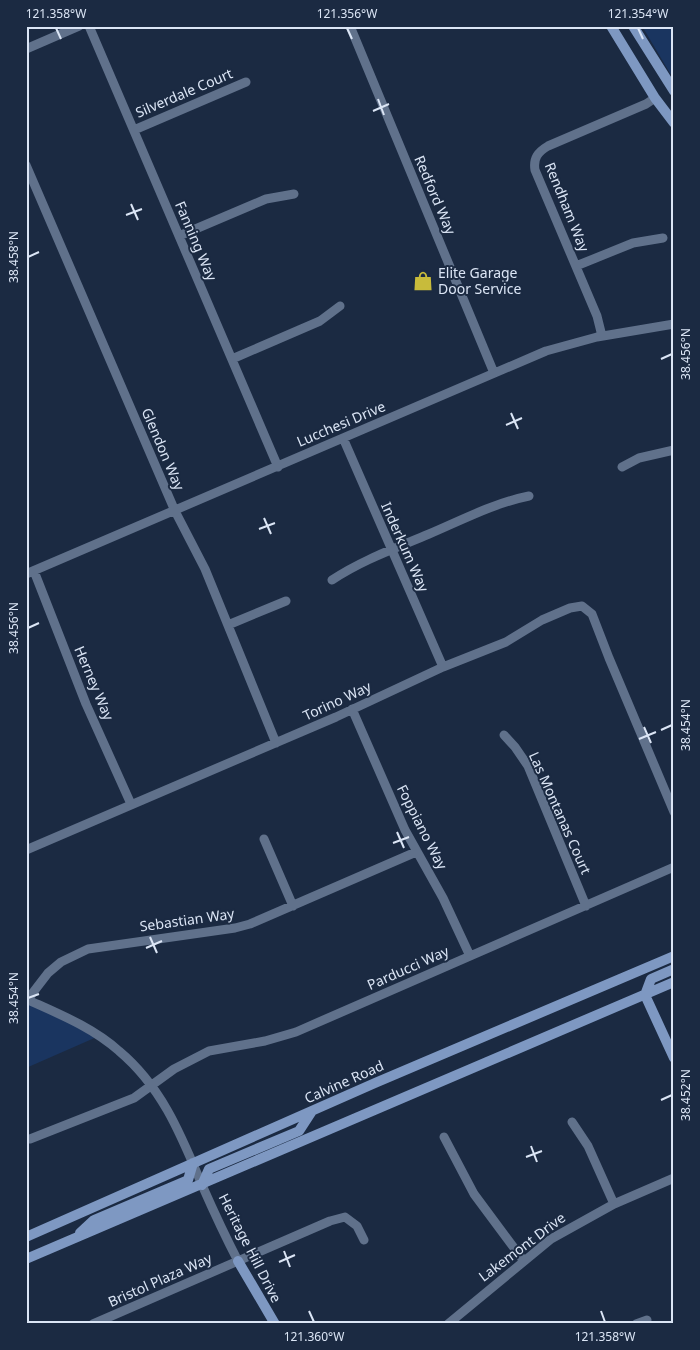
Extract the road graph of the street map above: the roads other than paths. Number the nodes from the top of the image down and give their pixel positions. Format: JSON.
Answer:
{"nodes":[{"id":1,"x":79,"y":26,"type":"edge"},
{"id":2,"x":89,"y":26,"type":"edge"},
{"id":3,"x":350,"y":26,"type":"edge"},
{"id":4,"x":611,"y":26,"type":"edge"},
{"id":5,"x":633,"y":26,"type":"edge"},
{"id":6,"x":26,"y":49,"type":"edge"},
{"id":7,"x":246,"y":82,"type":"dead end"},
{"id":8,"x":674,"y":91,"type":"edge"},
{"id":9,"x":655,"y":98,"type":"junction"},
{"id":10,"x":674,"y":123,"type":"edge"},
{"id":11,"x":134,"y":130,"type":"junction"},
{"id":12,"x":26,"y":166,"type":"edge"},
{"id":13,"x":294,"y":194,"type":"dead end"},
{"id":14,"x":179,"y":236,"type":"junction"},
{"id":15,"x":663,"y":238,"type":"dead end"},
{"id":16,"x":576,"y":266,"type":"junction"},
{"id":17,"x":340,"y":306,"type":"dead end"},
{"id":18,"x":674,"y":324,"type":"edge"},
{"id":19,"x":602,"y":336,"type":"junction"},
{"id":20,"x":232,"y":359,"type":"junction"},
{"id":21,"x":494,"y":373,"type":"junction"},
{"id":22,"x":343,"y":438,"type":"junction"},
{"id":23,"x":674,"y":450,"type":"edge"},
{"id":24,"x":622,"y":466,"type":"dead end"},
{"id":25,"x":278,"y":467,"type":"junction"},
{"id":26,"x":529,"y":496,"type":"dead end"},
{"id":27,"x":175,"y":511,"type":"junction"},
{"id":28,"x":391,"y":550,"type":"junction"},
{"id":29,"x":30,"y":573,"type":"edge"},
{"id":30,"x":332,"y":580,"type":"dead end"},
{"id":31,"x":286,"y":601,"type":"dead end"},
{"id":32,"x":228,"y":625,"type":"junction"},
{"id":33,"x":443,"y":667,"type":"junction"},
{"id":34,"x":352,"y":709,"type":"junction"},
{"id":35,"x":504,"y":735,"type":"dead end"},
{"id":36,"x":276,"y":743,"type":"junction"},
{"id":37,"x":131,"y":804,"type":"junction"},
{"id":38,"x":674,"y":812,"type":"edge"},
{"id":39,"x":264,"y":839,"type":"dead end"},
{"id":40,"x":26,"y":850,"type":"edge"},
{"id":41,"x":416,"y":852,"type":"junction"},
{"id":42,"x":674,"y":867,"type":"edge"},
{"id":43,"x":293,"y":906,"type":"junction"},
{"id":44,"x":586,"y":906,"type":"junction"},
{"id":45,"x":470,"y":956,"type":"junction"},
{"id":46,"x":674,"y":956,"type":"edge"},
{"id":47,"x":674,"y":968,"type":"edge"},
{"id":48,"x":674,"y":982,"type":"edge"},
{"id":49,"x":645,"y":995,"type":"junction"},
{"id":50,"x":27,"y":999,"type":"edge"},
{"id":51,"x":674,"y":1058,"type":"edge"},
{"id":52,"x":153,"y":1086,"type":"junction"},
{"id":53,"x":313,"y":1110,"type":"junction"},
{"id":54,"x":572,"y":1122,"type":"dead end"},
{"id":55,"x":444,"y":1137,"type":"dead end"},
{"id":56,"x":30,"y":1139,"type":"dead end"},
{"id":57,"x":193,"y":1163,"type":"junction"},
{"id":58,"x":674,"y":1178,"type":"edge"},
{"id":59,"x":202,"y":1185,"type":"junction"},
{"id":60,"x":614,"y":1204,"type":"junction"},
{"id":61,"x":26,"y":1237,"type":"edge"},
{"id":62,"x":74,"y":1239,"type":"junction"},
{"id":63,"x":364,"y":1240,"type":"dead end"},
{"id":64,"x":26,"y":1259,"type":"edge"},
{"id":65,"x":523,"y":1260,"type":"junction"},
{"id":66,"x":238,"y":1261,"type":"junction"},
{"id":67,"x":646,"y":1320,"type":"dead end"},
{"id":68,"x":93,"y":1324,"type":"edge"},
{"id":69,"x":275,"y":1324,"type":"edge"},
{"id":70,"x":448,"y":1324,"type":"edge"},
{"id":71,"x":636,"y":1324,"type":"edge"}],
"edges":[{"from":1,"to":6,"type":"street"},
{"from":2,"to":11,"type":"street","name":"Fanning Way"},
{"from":3,"to":21,"type":"street","name":"Redford Way"},
{"from":4,"to":9,"type":"main road"},
{"from":5,"to":8,"type":"main road"},
{"from":7,"to":11,"type":"street","name":"Silverdale Court"},
{"from":9,"to":10,"type":"main road"},
{"from":9,"to":16,"type":"street","name":"Rendham Way"},
{"from":11,"to":14,"type":"street","name":"Fanning Way"},
{"from":12,"to":27,"type":"street","name":"Glendon Way"},
{"from":13,"to":14,"type":"street"},
{"from":14,"to":20,"type":"street","name":"Fanning Way"},
{"from":15,"to":16,"type":"street"},
{"from":16,"to":19,"type":"street","name":"Rendham Way"},
{"from":17,"to":20,"type":"street"},
{"from":18,"to":19,"type":"street","name":"Lucchesi Drive"},
{"from":19,"to":21,"type":"street","name":"Lucchesi Drive"},
{"from":20,"to":25,"type":"street","name":"Fanning Way"},
{"from":21,"to":22,"type":"street","name":"Lucchesi Drive"},
{"from":22,"to":25,"type":"street","name":"Lucchesi Drive"},
{"from":22,"to":28,"type":"street","name":"Inderkum Way"},
{"from":23,"to":24,"type":"street"},
{"from":25,"to":27,"type":"street","name":"Lucchesi Drive"},
{"from":26,"to":28,"type":"street"},
{"from":27,"to":29,"type":"street","name":"Lucchesi Drive"},
{"from":27,"to":32,"type":"street","name":"Glendon Way"},
{"from":28,"to":30,"type":"street"},
{"from":28,"to":33,"type":"street","name":"Inderkum Way"},
{"from":29,"to":37,"type":"street","name":"Herney Way"},
{"from":31,"to":32,"type":"street"},
{"from":32,"to":36,"type":"street","name":"Glendon Way"},
{"from":33,"to":34,"type":"street","name":"Torino Way"},
{"from":33,"to":38,"type":"street","name":"Torino Way"},
{"from":34,"to":36,"type":"street","name":"Torino Way"},
{"from":34,"to":41,"type":"street","name":"Foppiano Way"},
{"from":35,"to":44,"type":"street","name":"Las Montanas Court"},
{"from":36,"to":37,"type":"street","name":"Torino Way"},
{"from":37,"to":40,"type":"street","name":"Torino Way"},
{"from":39,"to":43,"type":"street"},
{"from":41,"to":43,"type":"street","name":"Sebastian Way"},
{"from":41,"to":45,"type":"street","name":"Foppiano Way"},
{"from":42,"to":44,"type":"street","name":"Parducci Way"},
{"from":43,"to":50,"type":"street","name":"Sebastian Way"},
{"from":44,"to":45,"type":"street","name":"Parducci Way"},
{"from":45,"to":52,"type":"street","name":"Parducci Way"},
{"from":46,"to":53,"type":"main road","name":"Calvine Road"},
{"from":47,"to":49,"type":"main road"},
{"from":48,"to":49,"type":"main road"},
{"from":49,"to":51,"type":"main road"},
{"from":49,"to":59,"type":"main road"},
{"from":50,"to":52,"type":"street","name":"Heritage Hill Drive"},
{"from":52,"to":56,"type":"street","name":"Parducci Way"},
{"from":52,"to":57,"type":"street","name":"Heritage Hill Drive"},
{"from":53,"to":57,"type":"main road","name":"Calvine Road"},
{"from":53,"to":59,"type":"main road"},
{"from":54,"to":60,"type":"street"},
{"from":55,"to":65,"type":"street"},
{"from":57,"to":59,"type":"street","name":"Heritage Hill Drive"},
{"from":57,"to":61,"type":"main road","name":"Calvine Road"},
{"from":57,"to":62,"type":"main road"},
{"from":58,"to":60,"type":"street","name":"Lakemont Drive"},
{"from":59,"to":62,"type":"main road"},
{"from":59,"to":66,"type":"street","name":"Heritage Hill Drive"},
{"from":60,"to":65,"type":"street","name":"Lakemont Drive"},
{"from":62,"to":64,"type":"main road"},
{"from":63,"to":66,"type":"street","name":"Bristol Plaza Way"},
{"from":65,"to":70,"type":"street","name":"Lakemont Drive"},
{"from":66,"to":68,"type":"street","name":"Bristol Plaza Way"},
{"from":66,"to":69,"type":"main road","name":"Heritage Hill Drive"},
{"from":67,"to":71,"type":"street"}]}
